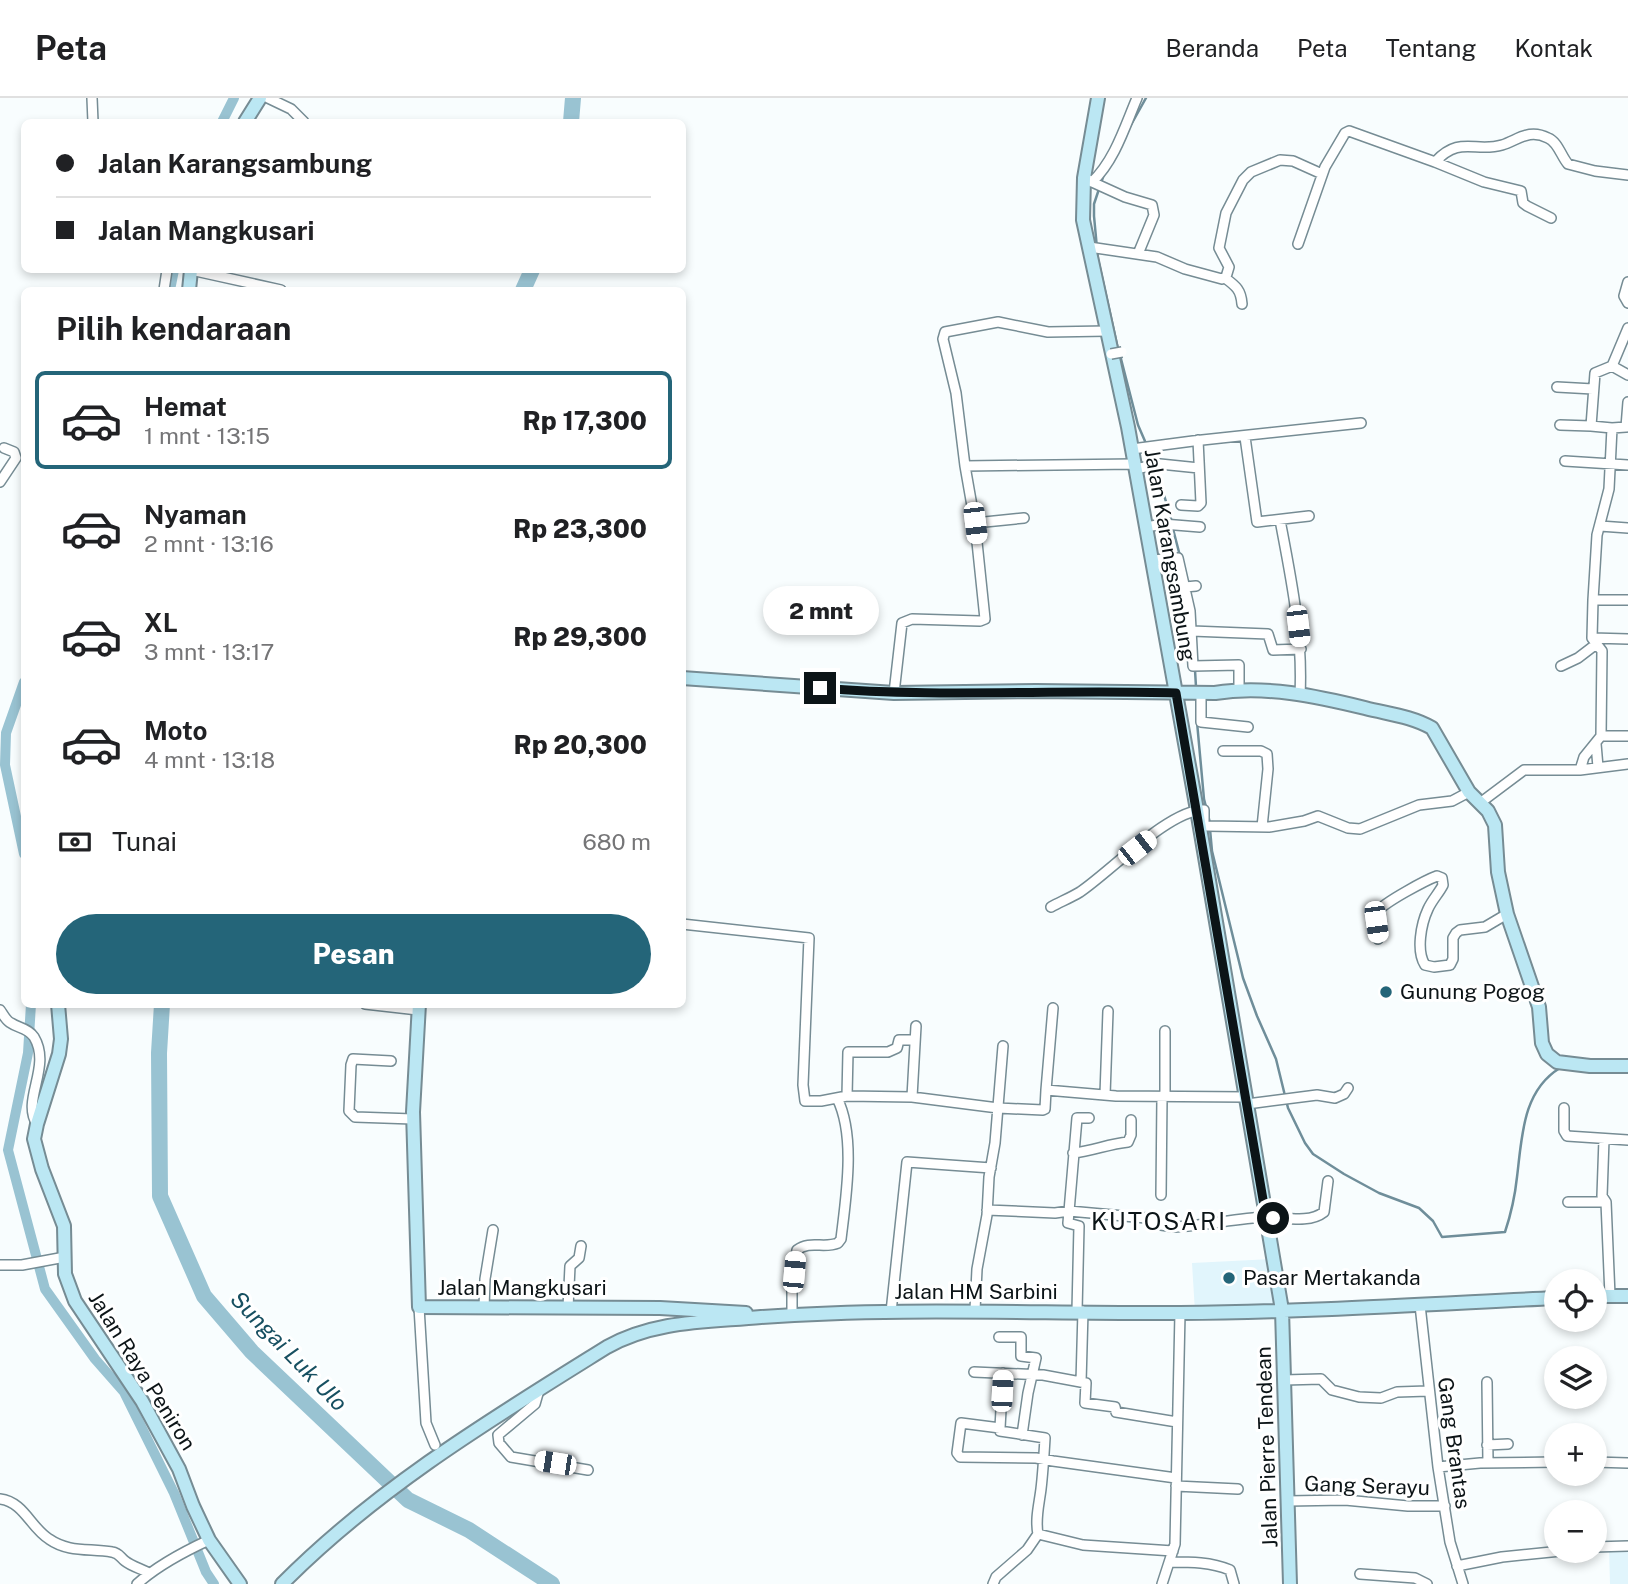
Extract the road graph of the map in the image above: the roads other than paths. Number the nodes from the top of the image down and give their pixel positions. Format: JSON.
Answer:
{"nodes":[{"id":1,"x":92,"y":98,"type":"edge"},
{"id":2,"x":260,"y":98,"type":"edge"},
{"id":3,"x":268,"y":98,"type":"edge"},
{"id":4,"x":1098,"y":98,"type":"edge"},
{"id":5,"x":1137,"y":98,"type":"edge"},
{"id":6,"x":93,"y":119,"type":"edge"},
{"id":7,"x":247,"y":119,"type":"edge"},
{"id":8,"x":301,"y":119,"type":"edge"},
{"id":9,"x":1435,"y":162,"type":"junction"},
{"id":10,"x":1322,"y":174,"type":"junction"},
{"id":11,"x":1628,"y":175,"type":"edge"},
{"id":12,"x":1094,"y":182,"type":"junction"},
{"id":13,"x":1551,"y":218,"type":"dead end"},
{"id":14,"x":1298,"y":244,"type":"dead end"},
{"id":15,"x":1090,"y":247,"type":"junction"},
{"id":16,"x":1138,"y":254,"type":"junction"},
{"id":17,"x":204,"y":273,"type":"edge"},
{"id":18,"x":1224,"y":278,"type":"junction"},
{"id":19,"x":1628,"y":282,"type":"edge"},
{"id":20,"x":268,"y":287,"type":"edge"},
{"id":21,"x":1628,"y":303,"type":"edge"},
{"id":22,"x":1242,"y":304,"type":"dead end"},
{"id":23,"x":1628,"y":328,"type":"edge"},
{"id":24,"x":1107,"y":331,"type":"junction"},
{"id":25,"x":1612,"y":366,"type":"junction"},
{"id":26,"x":1628,"y":375,"type":"edge"},
{"id":27,"x":1557,"y":387,"type":"dead end"},
{"id":28,"x":1593,"y":389,"type":"junction"},
{"id":29,"x":1628,"y":402,"type":"edge"},
{"id":30,"x":1361,"y":423,"type":"dead end"},
{"id":31,"x":1560,"y":425,"type":"dead end"},
{"id":32,"x":1591,"y":426,"type":"junction"},
{"id":33,"x":1612,"y":428,"type":"junction"},
{"id":34,"x":1245,"y":437,"type":"junction"},
{"id":35,"x":1198,"y":440,"type":"junction"},
{"id":36,"x":4,"y":448,"type":"dead end"},
{"id":37,"x":1142,"y":448,"type":"junction"},
{"id":38,"x":1566,"y":461,"type":"dead end"},
{"id":39,"x":1609,"y":465,"type":"junction"},
{"id":40,"x":1628,"y":465,"type":"edge"},
{"id":41,"x":965,"y":466,"type":"junction"},
{"id":42,"x":1139,"y":466,"type":"junction"},
{"id":43,"x":1199,"y":468,"type":"junction"},
{"id":44,"x":0,"y":482,"type":"edge"},
{"id":45,"x":1181,"y":505,"type":"dead end"},
{"id":46,"x":1309,"y":516,"type":"dead end"},
{"id":47,"x":1024,"y":518,"type":"dead end"},
{"id":48,"x":1280,"y":520,"type":"junction"},
{"id":49,"x":975,"y":523,"type":"junction"},
{"id":50,"x":1600,"y":526,"type":"junction"},
{"id":51,"x":1146,"y":527,"type":"junction"},
{"id":52,"x":1200,"y":527,"type":"dead end"},
{"id":53,"x":1628,"y":528,"type":"edge"},
{"id":54,"x":1152,"y":560,"type":"junction"},
{"id":55,"x":1593,"y":600,"type":"junction"},
{"id":56,"x":1628,"y":600,"type":"edge"},
{"id":57,"x":1192,"y":631,"type":"junction"},
{"id":58,"x":1628,"y":639,"type":"edge"},
{"id":59,"x":1594,"y":642,"type":"junction"},
{"id":60,"x":1301,"y":649,"type":"junction"},
{"id":61,"x":1561,"y":666,"type":"dead end"},
{"id":62,"x":686,"y":678,"type":"edge"},
{"id":63,"x":1239,"y":689,"type":"junction"},
{"id":64,"x":1197,"y":692,"type":"junction"},
{"id":65,"x":894,"y":693,"type":"junction"},
{"id":66,"x":1176,"y":693,"type":"junction"},
{"id":67,"x":1300,"y":695,"type":"junction"},
{"id":68,"x":1248,"y":727,"type":"dead end"},
{"id":69,"x":1628,"y":736,"type":"edge"},
{"id":70,"x":1598,"y":740,"type":"junction"},
{"id":71,"x":1223,"y":751,"type":"dead end"},
{"id":72,"x":1628,"y":764,"type":"edge"},
{"id":73,"x":1598,"y":768,"type":"junction"},
{"id":74,"x":1580,"y":769,"type":"junction"},
{"id":75,"x":1468,"y":792,"type":"junction"},
{"id":76,"x":1480,"y":803,"type":"junction"},
{"id":77,"x":1197,"y":810,"type":"junction"},
{"id":78,"x":1262,"y":827,"type":"junction"},
{"id":79,"x":1051,"y":907,"type":"dead end"},
{"id":80,"x":1507,"y":914,"type":"junction"},
{"id":81,"x":686,"y":924,"type":"edge"},
{"id":82,"x":1378,"y":939,"type":"dead end"},
{"id":83,"x":58,"y":1008,"type":"edge"},
{"id":84,"x":418,"y":1008,"type":"edge"},
{"id":85,"x":1054,"y":1008,"type":"dead end"},
{"id":86,"x":0,"y":1010,"type":"edge"},
{"id":87,"x":1108,"y":1011,"type":"dead end"},
{"id":88,"x":916,"y":1026,"type":"dead end"},
{"id":89,"x":1165,"y":1031,"type":"dead end"},
{"id":90,"x":915,"y":1040,"type":"junction"},
{"id":91,"x":1003,"y":1046,"type":"dead end"},
{"id":92,"x":391,"y":1060,"type":"dead end"},
{"id":93,"x":1628,"y":1066,"type":"edge"},
{"id":94,"x":1348,"y":1088,"type":"dead end"},
{"id":95,"x":1046,"y":1090,"type":"junction"},
{"id":96,"x":1105,"y":1095,"type":"junction"},
{"id":97,"x":842,"y":1097,"type":"junction"},
{"id":98,"x":912,"y":1097,"type":"junction"},
{"id":99,"x":1163,"y":1097,"type":"junction"},
{"id":100,"x":1247,"y":1101,"type":"junction"},
{"id":101,"x":998,"y":1108,"type":"junction"},
{"id":102,"x":1564,"y":1108,"type":"dead end"},
{"id":103,"x":1089,"y":1118,"type":"dead end"},
{"id":104,"x":413,"y":1119,"type":"junction"},
{"id":105,"x":1131,"y":1120,"type":"dead end"},
{"id":106,"x":37,"y":1124,"type":"junction"},
{"id":107,"x":1604,"y":1139,"type":"junction"},
{"id":108,"x":1628,"y":1140,"type":"edge"},
{"id":109,"x":1073,"y":1153,"type":"junction"},
{"id":110,"x":991,"y":1168,"type":"junction"},
{"id":111,"x":1328,"y":1181,"type":"dead end"},
{"id":112,"x":1161,"y":1195,"type":"dead end"},
{"id":113,"x":1568,"y":1202,"type":"dead end"},
{"id":114,"x":1606,"y":1202,"type":"junction"},
{"id":115,"x":987,"y":1210,"type":"junction"},
{"id":116,"x":1069,"y":1210,"type":"junction"},
{"id":117,"x":1266,"y":1217,"type":"junction"},
{"id":118,"x":493,"y":1230,"type":"dead end"},
{"id":119,"x":581,"y":1246,"type":"dead end"},
{"id":120,"x":65,"y":1257,"type":"junction"},
{"id":121,"x":0,"y":1265,"type":"edge"},
{"id":122,"x":1610,"y":1296,"type":"joint"},
{"id":123,"x":1628,"y":1296,"type":"edge"},
{"id":124,"x":1544,"y":1299,"type":"edge"},
{"id":125,"x":1420,"y":1305,"type":"junction"},
{"id":126,"x":419,"y":1307,"type":"junction"},
{"id":127,"x":484,"y":1308,"type":"junction"},
{"id":128,"x":568,"y":1308,"type":"junction"},
{"id":129,"x":975,"y":1310,"type":"junction"},
{"id":130,"x":1282,"y":1310,"type":"junction"},
{"id":131,"x":1080,"y":1311,"type":"junction"},
{"id":132,"x":891,"y":1312,"type":"junction"},
{"id":133,"x":1180,"y":1313,"type":"junction"},
{"id":134,"x":792,"y":1315,"type":"junction"},
{"id":135,"x":760,"y":1318,"type":"junction"},
{"id":136,"x":999,"y":1337,"type":"dead end"},
{"id":137,"x":974,"y":1372,"type":"dead end"},
{"id":138,"x":1003,"y":1373,"type":"junction"},
{"id":139,"x":1032,"y":1374,"type":"junction"},
{"id":140,"x":1284,"y":1380,"type":"junction"},
{"id":141,"x":1081,"y":1382,"type":"junction"},
{"id":142,"x":1488,"y":1382,"type":"dead end"},
{"id":143,"x":539,"y":1390,"type":"junction"},
{"id":144,"x":1428,"y":1391,"type":"junction"},
{"id":145,"x":1177,"y":1422,"type":"junction"},
{"id":146,"x":1000,"y":1428,"type":"junction"},
{"id":147,"x":1023,"y":1435,"type":"junction"},
{"id":148,"x":1508,"y":1444,"type":"dead end"},
{"id":149,"x":1487,"y":1445,"type":"junction"},
{"id":150,"x":434,"y":1451,"type":"junction"},
{"id":151,"x":1044,"y":1459,"type":"junction"},
{"id":152,"x":1544,"y":1462,"type":"edge"},
{"id":153,"x":1607,"y":1462,"type":"edge"},
{"id":154,"x":1488,"y":1463,"type":"junction"},
{"id":155,"x":1628,"y":1463,"type":"edge"},
{"id":156,"x":1438,"y":1467,"type":"junction"},
{"id":157,"x":588,"y":1470,"type":"dead end"},
{"id":158,"x":1176,"y":1482,"type":"junction"},
{"id":159,"x":1238,"y":1489,"type":"dead end"},
{"id":160,"x":0,"y":1499,"type":"edge"},
{"id":161,"x":1288,"y":1501,"type":"junction"},
{"id":162,"x":1445,"y":1506,"type":"junction"},
{"id":163,"x":1038,"y":1534,"type":"junction"},
{"id":164,"x":209,"y":1540,"type":"junction"},
{"id":165,"x":1628,"y":1546,"type":"edge"},
{"id":166,"x":1607,"y":1547,"type":"edge"},
{"id":167,"x":1173,"y":1551,"type":"junction"},
{"id":168,"x":1544,"y":1553,"type":"edge"},
{"id":169,"x":1170,"y":1562,"type":"junction"},
{"id":170,"x":1457,"y":1566,"type":"junction"},
{"id":171,"x":149,"y":1573,"type":"junction"},
{"id":172,"x":1360,"y":1574,"type":"dead end"},
{"id":173,"x":137,"y":1584,"type":"edge"},
{"id":174,"x":240,"y":1584,"type":"edge"},
{"id":175,"x":282,"y":1584,"type":"edge"},
{"id":176,"x":993,"y":1584,"type":"edge"},
{"id":177,"x":1162,"y":1584,"type":"edge"},
{"id":178,"x":1234,"y":1584,"type":"edge"},
{"id":179,"x":1290,"y":1584,"type":"edge"},
{"id":180,"x":1427,"y":1584,"type":"edge"},
{"id":181,"x":1463,"y":1584,"type":"edge"}],
"edges":[{"from":1,"to":6,"type":"street"},
{"from":2,"to":7,"type":"main road"},
{"from":3,"to":8,"type":"street"},
{"from":4,"to":12,"type":"main road","name":"Jalan Karangsambung"},
{"from":5,"to":12,"type":"street"},
{"from":9,"to":10,"type":"street"},
{"from":9,"to":11,"type":"street"},
{"from":9,"to":13,"type":"street"},
{"from":10,"to":14,"type":"street"},
{"from":10,"to":18,"type":"street"},
{"from":12,"to":15,"type":"main road","name":"Jalan Karangsambung"},
{"from":12,"to":16,"type":"street"},
{"from":15,"to":16,"type":"street"},
{"from":15,"to":24,"type":"main road","name":"Jalan Karangsambung"},
{"from":16,"to":18,"type":"street"},
{"from":17,"to":20,"type":"street"},
{"from":18,"to":22,"type":"street"},
{"from":19,"to":21,"type":"street"},
{"from":23,"to":25,"type":"street"},
{"from":24,"to":37,"type":"main road","name":"Jalan Karangsambung"},
{"from":24,"to":41,"type":"street"},
{"from":25,"to":26,"type":"street"},
{"from":25,"to":28,"type":"street"},
{"from":27,"to":28,"type":"street"},
{"from":28,"to":32,"type":"street"},
{"from":29,"to":33,"type":"street"},
{"from":30,"to":34,"type":"street"},
{"from":31,"to":32,"type":"street"},
{"from":32,"to":33,"type":"street"},
{"from":33,"to":39,"type":"street"},
{"from":34,"to":35,"type":"street"},
{"from":34,"to":48,"type":"street"},
{"from":35,"to":37,"type":"street"},
{"from":35,"to":43,"type":"street"},
{"from":36,"to":44,"type":"street"},
{"from":37,"to":42,"type":"main road","name":"Jalan Karangsambung"},
{"from":38,"to":39,"type":"street"},
{"from":39,"to":40,"type":"street"},
{"from":39,"to":50,"type":"street"},
{"from":41,"to":42,"type":"street"},
{"from":41,"to":49,"type":"street"},
{"from":42,"to":43,"type":"street"},
{"from":42,"to":51,"type":"main road","name":"Jalan Karangsambung"},
{"from":43,"to":45,"type":"street"},
{"from":46,"to":48,"type":"street"},
{"from":47,"to":49,"type":"street"},
{"from":48,"to":60,"type":"street"},
{"from":49,"to":65,"type":"street"},
{"from":50,"to":53,"type":"street"},
{"from":50,"to":55,"type":"street"},
{"from":51,"to":52,"type":"street"},
{"from":51,"to":54,"type":"main road","name":"Jalan Karangsambung"},
{"from":54,"to":57,"type":"street"},
{"from":54,"to":66,"type":"main road","name":"Jalan Karangsambung"},
{"from":55,"to":56,"type":"street"},
{"from":55,"to":59,"type":"street"},
{"from":57,"to":60,"type":"street"},
{"from":57,"to":63,"type":"street"},
{"from":58,"to":59,"type":"street"},
{"from":59,"to":61,"type":"street"},
{"from":59,"to":70,"type":"street"},
{"from":60,"to":67,"type":"street"},
{"from":62,"to":65,"type":"main road"},
{"from":63,"to":64,"type":"main road"},
{"from":63,"to":67,"type":"main road"},
{"from":64,"to":66,"type":"main road"},
{"from":64,"to":68,"type":"street"},
{"from":65,"to":66,"type":"main road"},
{"from":66,"to":77,"type":"main road","name":"Jalan Karangsambung"},
{"from":67,"to":75,"type":"main road"},
{"from":69,"to":70,"type":"street"},
{"from":70,"to":73,"type":"street"},
{"from":70,"to":74,"type":"street"},
{"from":71,"to":78,"type":"street"},
{"from":72,"to":73,"type":"street"},
{"from":73,"to":74,"type":"street"},
{"from":74,"to":76,"type":"street"},
{"from":75,"to":76,"type":"main road"},
{"from":75,"to":78,"type":"street"},
{"from":76,"to":80,"type":"main road"},
{"from":77,"to":78,"type":"street"},
{"from":77,"to":79,"type":"street"},
{"from":77,"to":100,"type":"main road","name":"Jalan Karangsambung"},
{"from":80,"to":82,"type":"street"},
{"from":80,"to":93,"type":"main road"},
{"from":81,"to":97,"type":"street"},
{"from":83,"to":106,"type":"main road","name":"Jalan Raya Peniron"},
{"from":84,"to":104,"type":"main road","name":"Jalan Mangkusari"},
{"from":85,"to":95,"type":"street"},
{"from":86,"to":106,"type":"street"},
{"from":87,"to":96,"type":"street"},
{"from":88,"to":90,"type":"street"},
{"from":89,"to":99,"type":"street"},
{"from":90,"to":97,"type":"street"},
{"from":90,"to":98,"type":"street"},
{"from":91,"to":101,"type":"street"},
{"from":92,"to":104,"type":"street"},
{"from":94,"to":100,"type":"street"},
{"from":95,"to":96,"type":"street"},
{"from":95,"to":101,"type":"street"},
{"from":96,"to":99,"type":"street"},
{"from":97,"to":98,"type":"street"},
{"from":97,"to":134,"type":"street"},
{"from":98,"to":101,"type":"street"},
{"from":99,"to":100,"type":"street"},
{"from":99,"to":112,"type":"street"},
{"from":100,"to":117,"type":"main road","name":"Jalan Karangsambung"},
{"from":101,"to":110,"type":"street"},
{"from":102,"to":107,"type":"street"},
{"from":103,"to":109,"type":"street"},
{"from":104,"to":126,"type":"main road","name":"Jalan Mangkusari"},
{"from":105,"to":109,"type":"street"},
{"from":106,"to":120,"type":"main road","name":"Jalan Raya Peniron"},
{"from":107,"to":108,"type":"street"},
{"from":107,"to":114,"type":"street"},
{"from":109,"to":116,"type":"street"},
{"from":110,"to":115,"type":"street"},
{"from":110,"to":132,"type":"street"},
{"from":111,"to":117,"type":"street"},
{"from":113,"to":114,"type":"street"},
{"from":114,"to":122,"type":"street"},
{"from":115,"to":116,"type":"street"},
{"from":115,"to":129,"type":"street"},
{"from":116,"to":117,"type":"street"},
{"from":116,"to":131,"type":"street"},
{"from":117,"to":130,"type":"main road","name":"Jalan Karangsambung"},
{"from":118,"to":127,"type":"street"},
{"from":119,"to":128,"type":"street"},
{"from":120,"to":121,"type":"street"},
{"from":120,"to":164,"type":"main road","name":"Jalan Raya Peniron"},
{"from":122,"to":123,"type":"main road"},
{"from":124,"to":125,"type":"main road","name":"Jalan HM Sarbini"},
{"from":125,"to":130,"type":"main road","name":"Jalan HM Sarbini"},
{"from":125,"to":144,"type":"street","name":"Gang Brantas"},
{"from":126,"to":127,"type":"main road","name":"Jalan Mangkusari"},
{"from":126,"to":150,"type":"street"},
{"from":127,"to":128,"type":"main road","name":"Jalan Mangkusari"},
{"from":128,"to":135,"type":"main road","name":"Jalan Mangkusari"},
{"from":129,"to":131,"type":"main road","name":"Jalan HM Sarbini"},
{"from":129,"to":132,"type":"main road","name":"Jalan HM Sarbini"},
{"from":130,"to":133,"type":"main road","name":"Jalan HM Sarbini"},
{"from":130,"to":140,"type":"main road","name":"Jalan Pierre Tendean"},
{"from":131,"to":133,"type":"main road","name":"Jalan HM Sarbini"},
{"from":131,"to":141,"type":"street"},
{"from":132,"to":134,"type":"main road","name":"Jalan HM Sarbini"},
{"from":133,"to":145,"type":"street"},
{"from":134,"to":135,"type":"main road","name":"Jalan HM Sarbini"},
{"from":135,"to":143,"type":"main road","name":"Jalan HM Sarbini"},
{"from":136,"to":139,"type":"street"},
{"from":137,"to":138,"type":"street"},
{"from":138,"to":139,"type":"street"},
{"from":138,"to":146,"type":"street"},
{"from":139,"to":141,"type":"street"},
{"from":139,"to":147,"type":"street"},
{"from":140,"to":144,"type":"street"},
{"from":140,"to":161,"type":"main road","name":"Jalan Pierre Tendean"},
{"from":141,"to":145,"type":"street"},
{"from":142,"to":149,"type":"street"},
{"from":143,"to":150,"type":"main road","name":"Jalan HM Sarbini"},
{"from":143,"to":157,"type":"street"},
{"from":144,"to":156,"type":"street","name":"Gang Brantas"},
{"from":145,"to":158,"type":"street"},
{"from":146,"to":147,"type":"street"},
{"from":146,"to":151,"type":"street"},
{"from":147,"to":151,"type":"street"},
{"from":148,"to":149,"type":"street"},
{"from":149,"to":154,"type":"street"},
{"from":150,"to":175,"type":"main road","name":"Jalan HM Sarbini"},
{"from":151,"to":158,"type":"street"},
{"from":151,"to":163,"type":"street"},
{"from":152,"to":154,"type":"street"},
{"from":153,"to":155,"type":"street"},
{"from":154,"to":156,"type":"street"},
{"from":156,"to":162,"type":"street","name":"Gang Brantas"},
{"from":158,"to":159,"type":"street"},
{"from":158,"to":167,"type":"street"},
{"from":160,"to":171,"type":"street"},
{"from":161,"to":162,"type":"street","name":"Gang Serayu"},
{"from":161,"to":179,"type":"main road","name":"Jalan Pierre Tendean"},
{"from":162,"to":170,"type":"street","name":"Gang Brantas"},
{"from":163,"to":167,"type":"street"},
{"from":163,"to":176,"type":"street"},
{"from":164,"to":171,"type":"street"},
{"from":164,"to":174,"type":"main road","name":"Jalan Raya Peniron"},
{"from":165,"to":166,"type":"street"},
{"from":167,"to":169,"type":"street"},
{"from":168,"to":170,"type":"street"},
{"from":169,"to":177,"type":"street"},
{"from":169,"to":178,"type":"street"},
{"from":170,"to":181,"type":"street","name":"Gang Brantas"},
{"from":171,"to":173,"type":"street"},
{"from":172,"to":180,"type":"street"}]}
